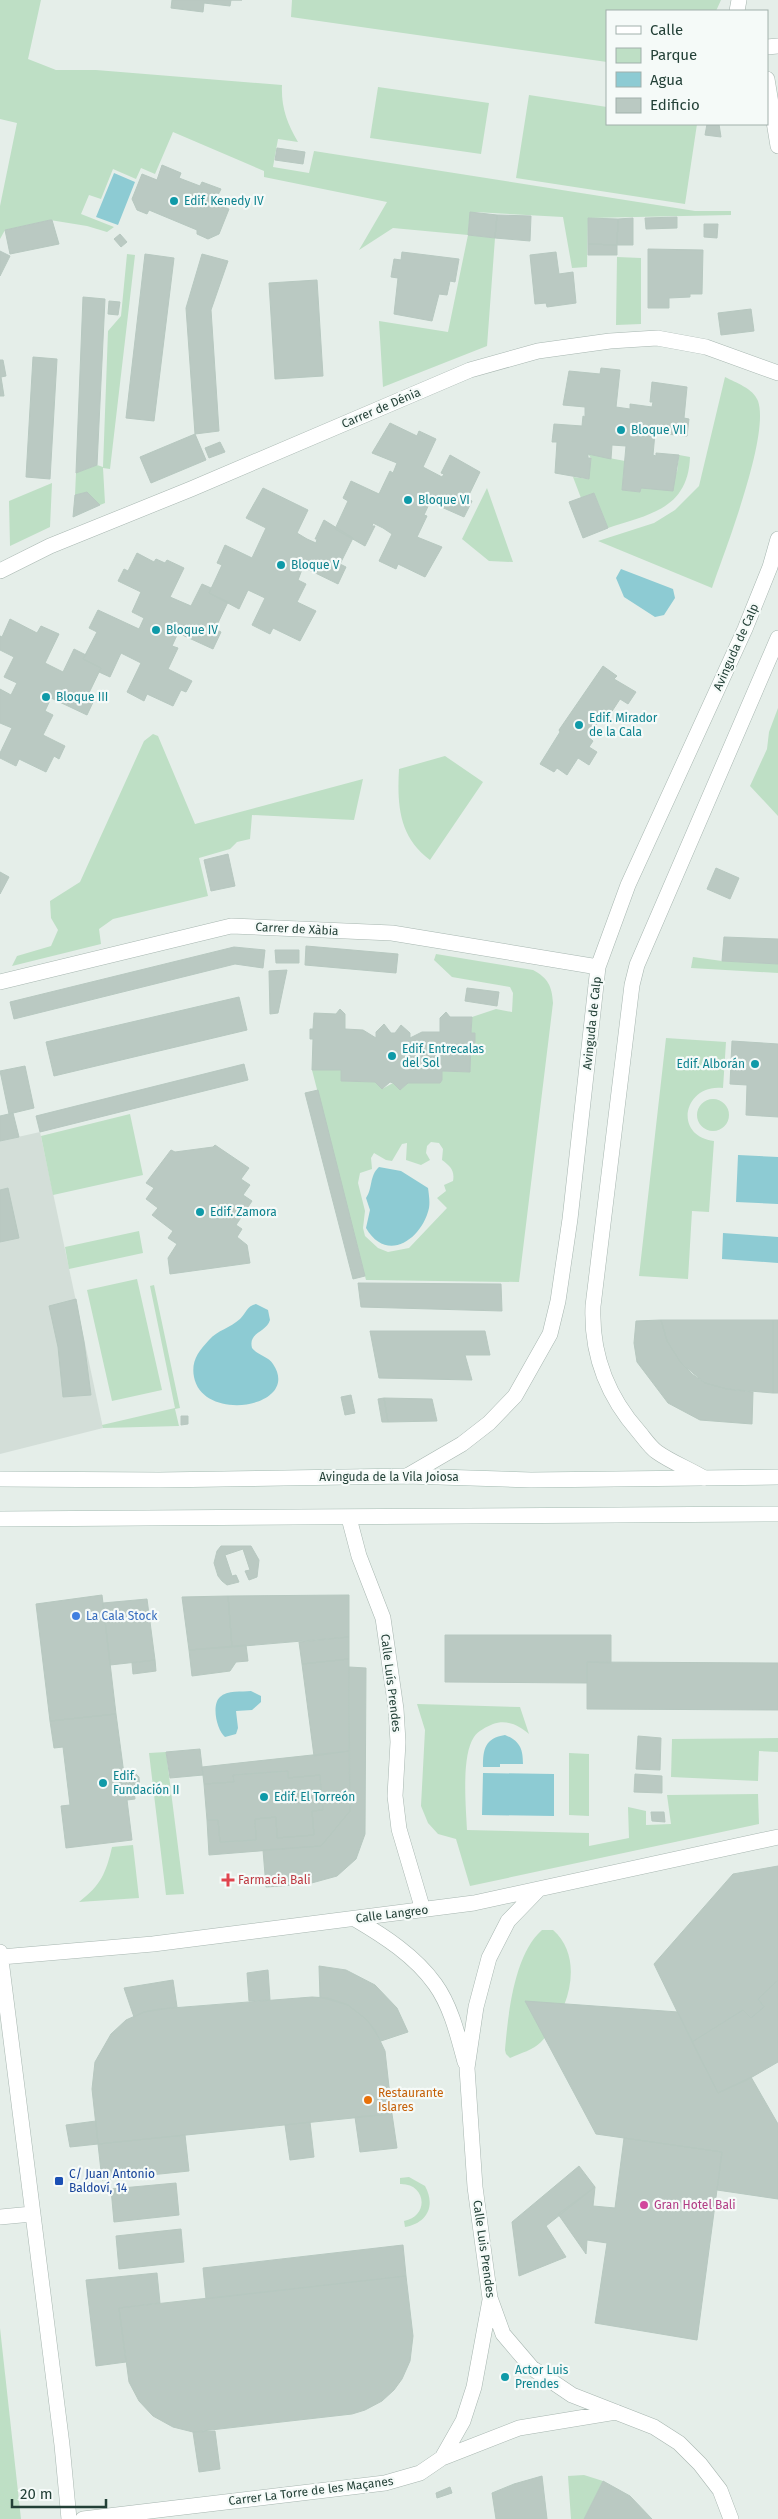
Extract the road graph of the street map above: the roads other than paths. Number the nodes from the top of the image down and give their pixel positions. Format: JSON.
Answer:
{"nodes":[{"id":1,"x":768,"y":86,"type":"edge"},
{"id":2,"x":778,"y":146,"type":"edge"},
{"id":3,"x":778,"y":373,"type":"edge"},
{"id":4,"x":778,"y":538,"type":"edge"},
{"id":5,"x":0,"y":571,"type":"edge"},
{"id":6,"x":778,"y":638,"type":"edge"},
{"id":7,"x":598,"y":967,"type":"junction"},
{"id":8,"x":0,"y":982,"type":"edge"},
{"id":9,"x":407,"y":1476,"type":"junction"},
{"id":10,"x":778,"y":1477,"type":"edge"},
{"id":11,"x":704,"y":1478,"type":"junction"},
{"id":12,"x":0,"y":1479,"type":"edge"},
{"id":13,"x":778,"y":1514,"type":"edge"},
{"id":14,"x":349,"y":1518,"type":"junction"},
{"id":15,"x":0,"y":1519,"type":"edge"},
{"id":16,"x":778,"y":1837,"type":"edge"},
{"id":17,"x":539,"y":1889,"type":"junction"},
{"id":18,"x":423,"y":1910,"type":"junction"},
{"id":19,"x":355,"y":1919,"type":"junction"},
{"id":20,"x":0,"y":1955,"type":"edge"},
{"id":21,"x":467,"y":2068,"type":"junction"},
{"id":22,"x":32,"y":2214,"type":"junction"},
{"id":23,"x":0,"y":2217,"type":"edge"},
{"id":24,"x":490,"y":2298,"type":"junction"},
{"id":25,"x":618,"y":2412,"type":"junction"},
{"id":26,"x":442,"y":2458,"type":"junction"},
{"id":27,"x":69,"y":2519,"type":"edge"},
{"id":28,"x":83,"y":2519,"type":"edge"},
{"id":29,"x":731,"y":2519,"type":"edge"}],
"edges":[{"from":1,"to":2,"type":"street"},
{"from":3,"to":5,"type":"street","name":"Carrer de Dénia"},
{"from":4,"to":7,"type":"street","name":"Avinguda de Calp"},
{"from":6,"to":11,"type":"street"},
{"from":7,"to":8,"type":"street","name":"Carrer de Xàbia"},
{"from":7,"to":9,"type":"street","name":"Avinguda de Calp"},
{"from":9,"to":11,"type":"street","name":"Avinguda de la Vila Joiosa"},
{"from":9,"to":12,"type":"street","name":"Avinguda de la Vila Joiosa"},
{"from":10,"to":11,"type":"street","name":"Avinguda de la Vila Joiosa"},
{"from":13,"to":14,"type":"street"},
{"from":14,"to":15,"type":"street"},
{"from":14,"to":18,"type":"street","name":"Calle Luís Prendes"},
{"from":16,"to":17,"type":"street","name":"Calle Langreo"},
{"from":17,"to":18,"type":"street","name":"Calle Langreo"},
{"from":17,"to":21,"type":"street"},
{"from":18,"to":19,"type":"street","name":"Calle Langreo"},
{"from":19,"to":20,"type":"street","name":"Calle Langreo"},
{"from":19,"to":21,"type":"street"},
{"from":20,"to":22,"type":"street"},
{"from":21,"to":24,"type":"street","name":"Calle Luis Prendes"},
{"from":22,"to":23,"type":"street"},
{"from":22,"to":27,"type":"street"},
{"from":24,"to":25,"type":"street","name":"Calle Luis Prendes"},
{"from":24,"to":26,"type":"street"},
{"from":25,"to":26,"type":"street","name":"Carrer La Torre de les Maçanes"},
{"from":25,"to":29,"type":"street","name":"Calle Luis Prendes"},
{"from":26,"to":28,"type":"street","name":"Carrer La Torre de les Maçanes"}]}
